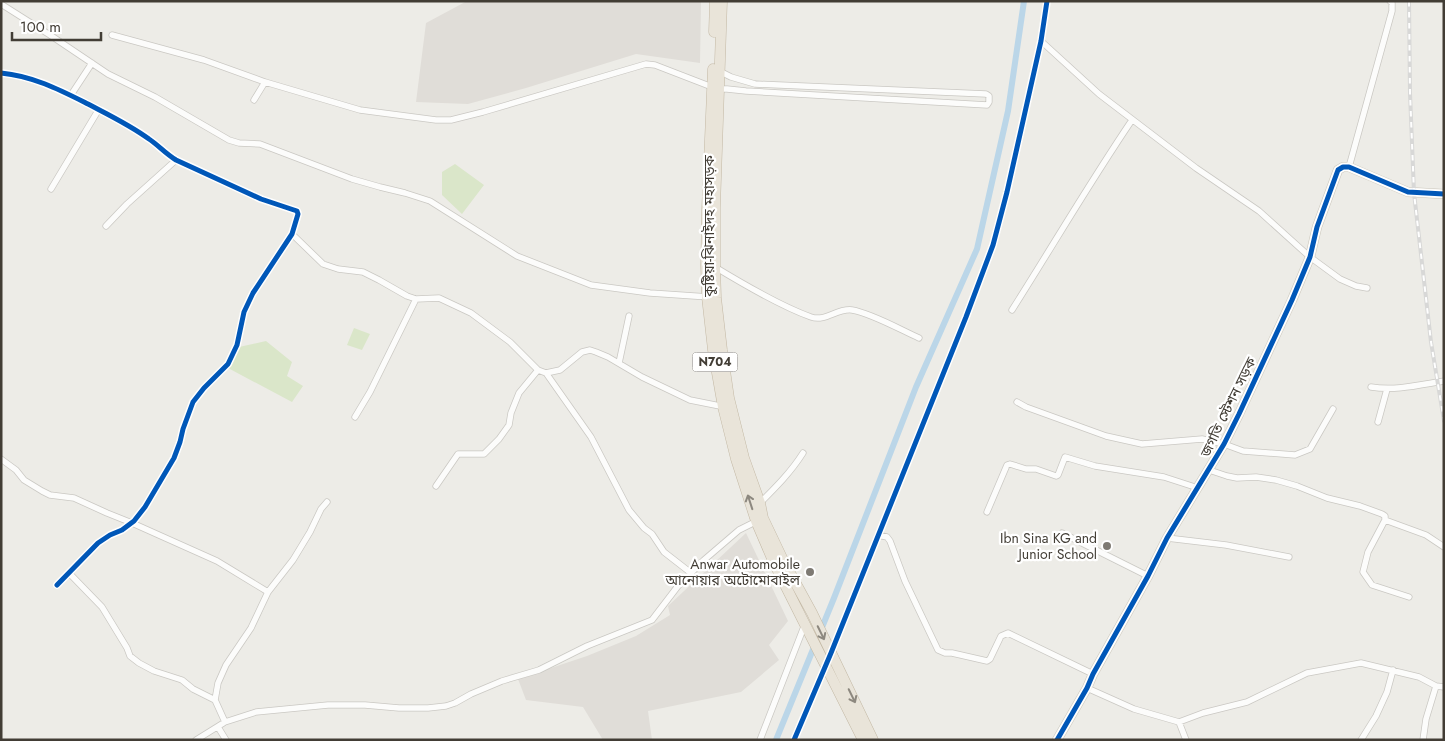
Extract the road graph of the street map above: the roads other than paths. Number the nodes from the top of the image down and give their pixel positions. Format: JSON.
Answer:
{"nodes":[{"id":1,"x":715,"y":1,"type":"edge"},
{"id":2,"x":722,"y":1,"type":"edge"},
{"id":3,"x":1047,"y":1,"type":"edge"},
{"id":4,"x":1390,"y":1,"type":"edge"},
{"id":5,"x":1,"y":4,"type":"edge"},
{"id":6,"x":112,"y":35,"type":"dead end"},
{"id":7,"x":1041,"y":41,"type":"junction"},
{"id":8,"x":92,"y":63,"type":"junction"},
{"id":9,"x":1,"y":73,"type":"edge"},
{"id":10,"x":716,"y":80,"type":"junction"},
{"id":11,"x":265,"y":82,"type":"junction"},
{"id":12,"x":71,"y":95,"type":"junction"},
{"id":13,"x":254,"y":100,"type":"dead end"},
{"id":14,"x":98,"y":109,"type":"junction"},
{"id":15,"x":1132,"y":120,"type":"junction"},
{"id":16,"x":176,"y":160,"type":"junction"},
{"id":17,"x":1349,"y":167,"type":"junction"},
{"id":18,"x":51,"y":189,"type":"dead end"},
{"id":19,"x":1444,"y":194,"type":"edge"},
{"id":20,"x":106,"y":226,"type":"dead end"},
{"id":21,"x":292,"y":234,"type":"junction"},
{"id":22,"x":1310,"y":257,"type":"junction"},
{"id":23,"x":715,"y":267,"type":"junction"},
{"id":24,"x":1367,"y":288,"type":"dead end"},
{"id":25,"x":712,"y":297,"type":"junction"},
{"id":26,"x":416,"y":299,"type":"junction"},
{"id":27,"x":1012,"y":310,"type":"dead end"},
{"id":28,"x":629,"y":316,"type":"dead end"},
{"id":29,"x":919,"y":338,"type":"dead end"},
{"id":30,"x":619,"y":364,"type":"junction"},
{"id":31,"x":538,"y":370,"type":"junction"},
{"id":32,"x":546,"y":373,"type":"junction"},
{"id":33,"x":1444,"y":381,"type":"edge"},
{"id":34,"x":1370,"y":387,"type":"dead end"},
{"id":35,"x":1388,"y":389,"type":"junction"},
{"id":36,"x":1017,"y":402,"type":"dead end"},
{"id":37,"x":727,"y":408,"type":"junction"},
{"id":38,"x":1333,"y":410,"type":"dead end"},
{"id":39,"x":355,"y":417,"type":"dead end"},
{"id":40,"x":1378,"y":422,"type":"dead end"},
{"id":41,"x":1224,"y":444,"type":"junction"},
{"id":42,"x":803,"y":453,"type":"dead end"},
{"id":43,"x":1,"y":459,"type":"edge"},
{"id":44,"x":1209,"y":470,"type":"junction"},
{"id":45,"x":436,"y":486,"type":"dead end"},
{"id":46,"x":1198,"y":488,"type":"junction"},
{"id":47,"x":326,"y":502,"type":"dead end"},
{"id":48,"x":760,"y":503,"type":"junction"},
{"id":49,"x":987,"y":512,"type":"dead end"},
{"id":50,"x":759,"y":519,"type":"junction"},
{"id":51,"x":1385,"y":520,"type":"junction"},
{"id":52,"x":132,"y":523,"type":"junction"},
{"id":53,"x":1062,"y":533,"type":"dead end"},
{"id":54,"x":878,"y":535,"type":"junction"},
{"id":55,"x":1167,"y":538,"type":"junction"},
{"id":56,"x":1444,"y":548,"type":"edge"},
{"id":57,"x":1289,"y":557,"type":"dead end"},
{"id":58,"x":69,"y":573,"type":"junction"},
{"id":59,"x":691,"y":573,"type":"junction"},
{"id":60,"x":1148,"y":576,"type":"junction"},
{"id":61,"x":57,"y":585,"type":"dead end"},
{"id":62,"x":268,"y":592,"type":"junction"},
{"id":63,"x":1409,"y":597,"type":"dead end"},
{"id":64,"x":806,"y":625,"type":"junction"},
{"id":65,"x":826,"y":659,"type":"junction"},
{"id":66,"x":1393,"y":670,"type":"junction"},
{"id":67,"x":1093,"y":674,"type":"junction"},
{"id":68,"x":1436,"y":686,"type":"junction"},
{"id":69,"x":1086,"y":688,"type":"junction"},
{"id":70,"x":1444,"y":688,"type":"edge"},
{"id":71,"x":215,"y":700,"type":"junction"},
{"id":72,"x":226,"y":722,"type":"junction"},
{"id":73,"x":1179,"y":722,"type":"junction"},
{"id":74,"x":218,"y":726,"type":"junction"},
{"id":75,"x":196,"y":740,"type":"edge"},
{"id":76,"x":226,"y":740,"type":"edge"},
{"id":77,"x":760,"y":740,"type":"edge"},
{"id":78,"x":794,"y":740,"type":"edge"},
{"id":79,"x":862,"y":740,"type":"edge"},
{"id":80,"x":872,"y":740,"type":"edge"},
{"id":81,"x":1057,"y":740,"type":"edge"},
{"id":82,"x":1186,"y":740,"type":"edge"},
{"id":83,"x":1361,"y":740,"type":"edge"},
{"id":84,"x":1423,"y":740,"type":"edge"}],
"edges":[{"from":1,"to":10,"type":"highway","number":"N704"},
{"from":2,"to":10,"type":"highway","number":"N704"},
{"from":3,"to":7,"type":"street"},
{"from":4,"to":17,"type":"street"},
{"from":5,"to":8,"type":"street"},
{"from":6,"to":11,"type":"street"},
{"from":7,"to":15,"type":"street"},
{"from":7,"to":54,"type":"street"},
{"from":8,"to":12,"type":"street"},
{"from":8,"to":25,"type":"street"},
{"from":9,"to":12,"type":"street"},
{"from":10,"to":10,"type":"street"},
{"from":10,"to":11,"type":"street"},
{"from":10,"to":23,"type":"highway","name":"কুষ্টিয়া-ঝিনাইদহ মহাসড়ক","number":"N704"},
{"from":10,"to":25,"type":"highway","name":"কুষ্টিয়া-ঝিনাইদহ মহাসড়ক","number":"N704"},
{"from":11,"to":13,"type":"street"},
{"from":12,"to":14,"type":"street"},
{"from":14,"to":16,"type":"street"},
{"from":14,"to":18,"type":"street"},
{"from":15,"to":22,"type":"street"},
{"from":15,"to":27,"type":"street"},
{"from":16,"to":20,"type":"street"},
{"from":16,"to":21,"type":"street"},
{"from":17,"to":19,"type":"street"},
{"from":17,"to":22,"type":"street","name":"জগতি স্টেশন সড়ক"},
{"from":21,"to":26,"type":"street"},
{"from":21,"to":52,"type":"street"},
{"from":22,"to":24,"type":"street"},
{"from":22,"to":41,"type":"street","name":"জগতি স্টেশন সড়ক"},
{"from":23,"to":25,"type":"highway","name":"কুষ্টিয়া-ঝিনাইদহ মহাসড়ক","number":"N704"},
{"from":23,"to":29,"type":"street"},
{"from":25,"to":37,"type":"highway","name":"কুষ্টিয়া-ঝিনাইদহ মহাসড়ক","number":"N704"},
{"from":26,"to":31,"type":"street"},
{"from":26,"to":39,"type":"street"},
{"from":28,"to":30,"type":"street"},
{"from":30,"to":32,"type":"street"},
{"from":30,"to":37,"type":"street"},
{"from":31,"to":32,"type":"street"},
{"from":31,"to":45,"type":"street"},
{"from":32,"to":59,"type":"street"},
{"from":33,"to":35,"type":"street"},
{"from":34,"to":35,"type":"street"},
{"from":35,"to":40,"type":"street"},
{"from":36,"to":41,"type":"street"},
{"from":37,"to":48,"type":"highway","name":"কুষ্টিয়া-ঝিনাইদহ মহাসড়ক","number":"N704"},
{"from":50,"to":37,"type":"highway","name":"কুষ্টিয়া-ঝিনাইদহ মহাসড়ক","number":"N704","one_way":true},
{"from":38,"to":41,"type":"street"},
{"from":41,"to":44,"type":"street","name":"জগতি স্টেশন সড়ক"},
{"from":42,"to":48,"type":"street"},
{"from":43,"to":52,"type":"street"},
{"from":44,"to":46,"type":"street","name":"জগতি স্টেশন সড়ক"},
{"from":44,"to":51,"type":"street"},
{"from":46,"to":49,"type":"street"},
{"from":46,"to":55,"type":"street","name":"জগতি স্টেশন সড়ক"},
{"from":47,"to":62,"type":"street"},
{"from":48,"to":50,"type":"highway","name":"কুষ্টিয়া-ঝিনাইদহ মহাসড়ক","number":"N704"},
{"from":50,"to":59,"type":"street"},
{"from":50,"to":64,"type":"highway","name":"কুষ্টিয়া-ঝিনাইদহ মহাসড়ক","number":"N704"},
{"from":50,"to":65,"type":"highway","name":"কুষ্টিয়া-ঝিনাইদহ মহাসড়ক","number":"N704","one_way":true},
{"from":51,"to":56,"type":"street"},
{"from":51,"to":63,"type":"street"},
{"from":52,"to":58,"type":"street"},
{"from":52,"to":62,"type":"street"},
{"from":53,"to":60,"type":"street"},
{"from":54,"to":65,"type":"street"},
{"from":54,"to":67,"type":"street"},
{"from":55,"to":57,"type":"street"},
{"from":55,"to":60,"type":"street","name":"জগতি স্টেশন সড়ক"},
{"from":58,"to":61,"type":"street"},
{"from":58,"to":71,"type":"street"},
{"from":59,"to":72,"type":"street"},
{"from":60,"to":67,"type":"street","name":"জগতি স্টেশন সড়ক"},
{"from":62,"to":71,"type":"street"},
{"from":64,"to":65,"type":"highway","name":"কুষ্টিয়া-ঝিনাইদহ মহাসড়ক","number":"N704"},
{"from":64,"to":77,"type":"street"},
{"from":65,"to":78,"type":"street"},
{"from":65,"to":79,"type":"highway","name":"কুষ্টিয়া-ঝিনাইদহ মহাসড়ক","number":"N704"},
{"from":65,"to":80,"type":"highway","name":"কুষ্টিয়া-ঝিনাইদহ মহাসড়ক","number":"N704","one_way":true},
{"from":66,"to":68,"type":"street"},
{"from":66,"to":73,"type":"street"},
{"from":66,"to":83,"type":"street"},
{"from":67,"to":69,"type":"street","name":"জগতি স্টেশন সড়ক"},
{"from":68,"to":70,"type":"street"},
{"from":68,"to":84,"type":"street"},
{"from":69,"to":73,"type":"street"},
{"from":69,"to":81,"type":"street","name":"জগতি স্টেশন সড়ক"},
{"from":71,"to":72,"type":"street"},
{"from":72,"to":74,"type":"street"},
{"from":73,"to":82,"type":"street"},
{"from":74,"to":75,"type":"street"},
{"from":74,"to":76,"type":"street"}]}
